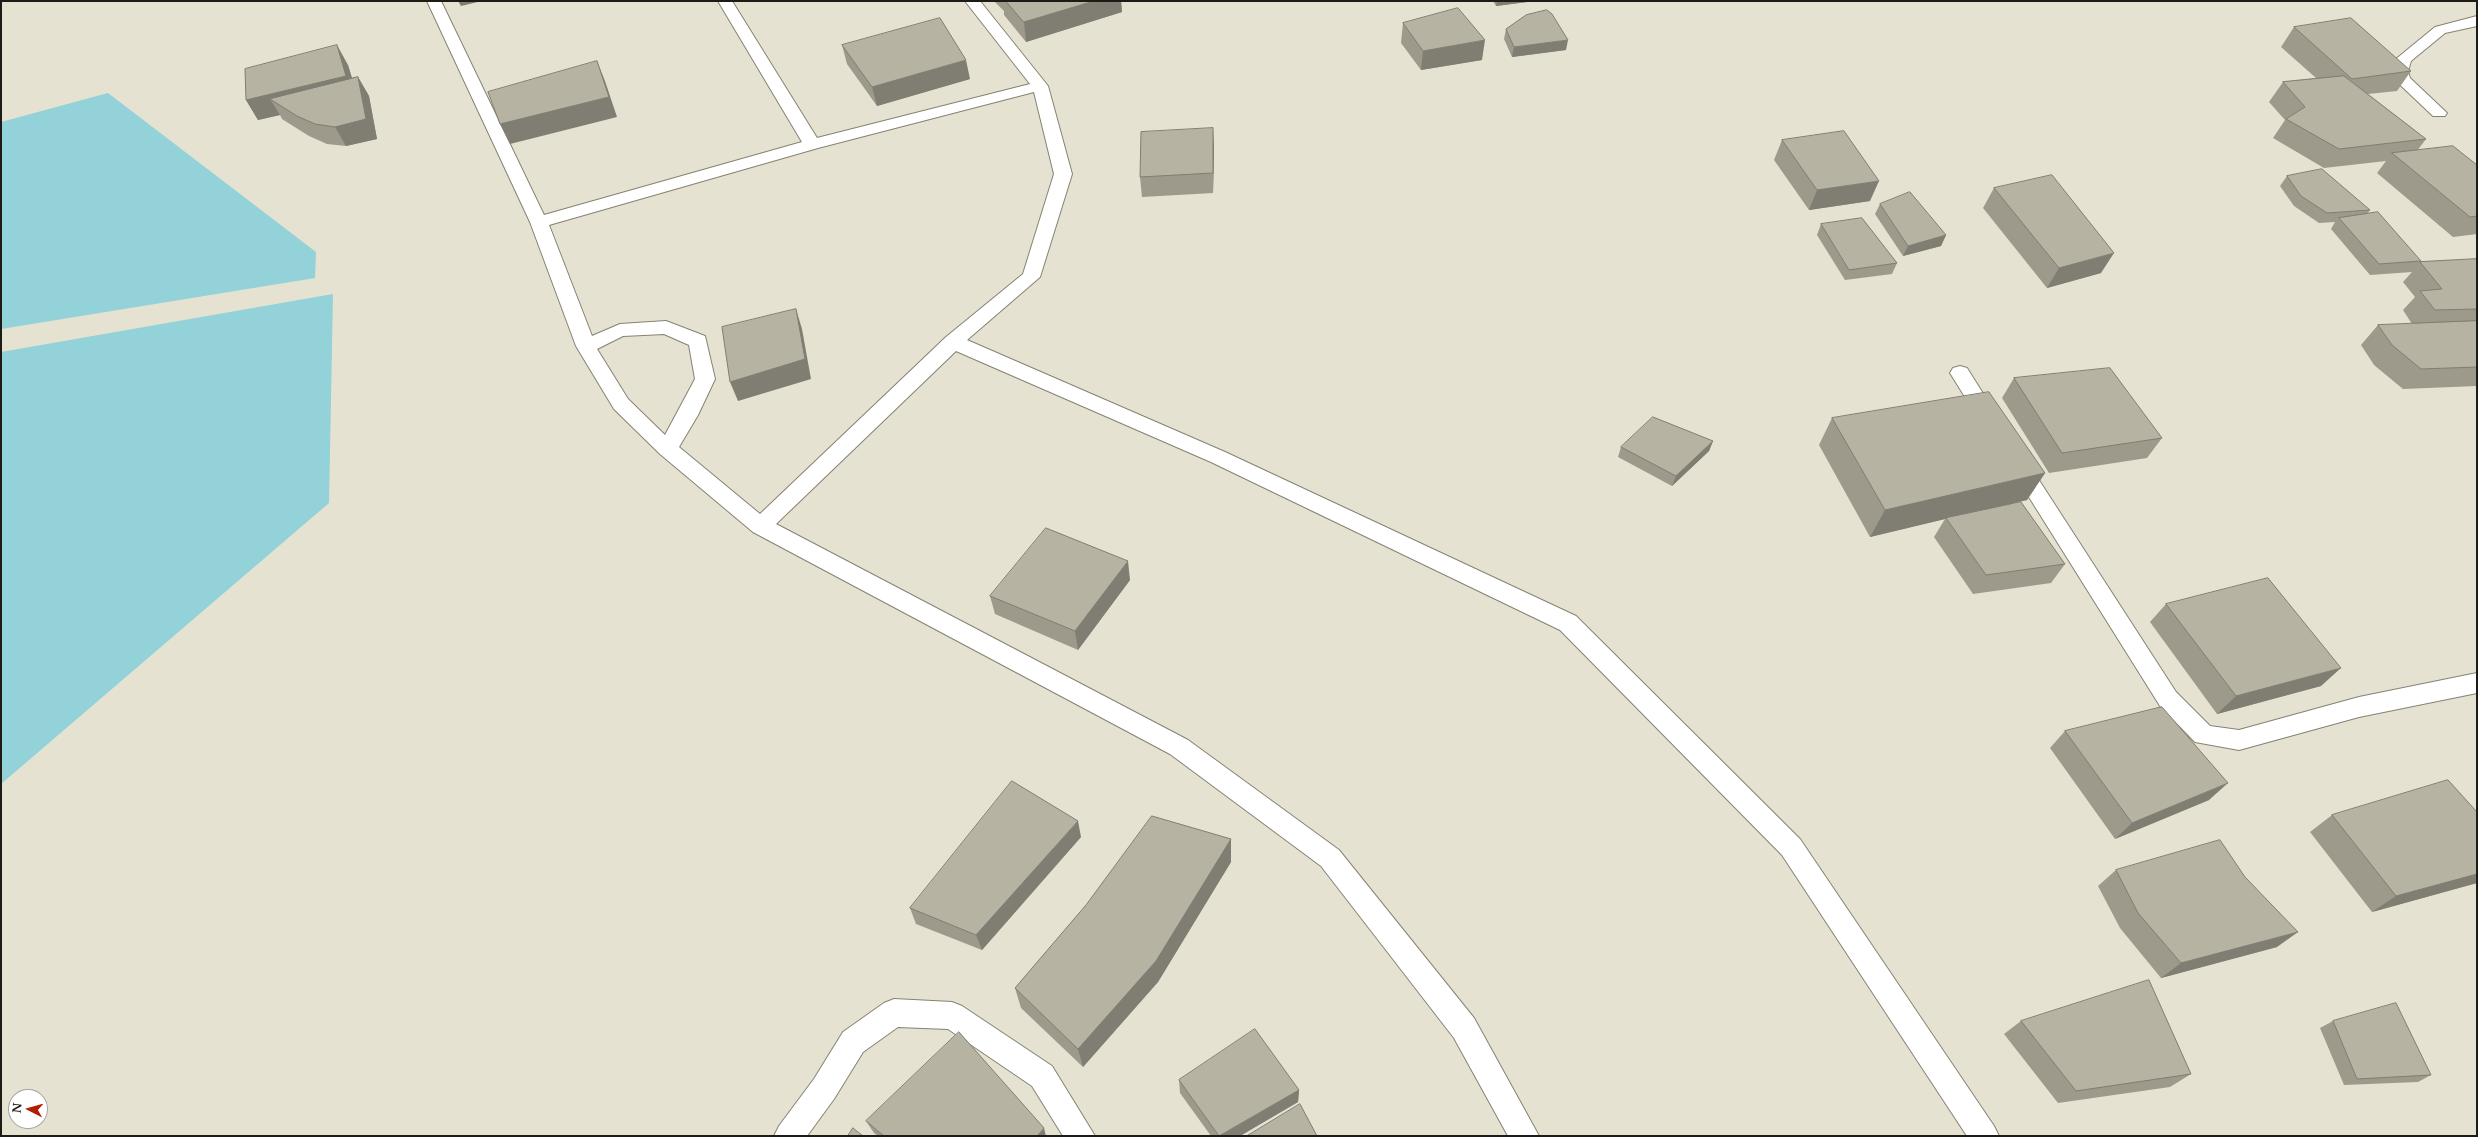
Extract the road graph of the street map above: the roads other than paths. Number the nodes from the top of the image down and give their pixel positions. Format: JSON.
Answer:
{"nodes":[{"id":1,"x":434,"y":1,"type":"edge"},
{"id":2,"x":725,"y":1,"type":"edge"},
{"id":3,"x":972,"y":1,"type":"edge"},
{"id":4,"x":2477,"y":21,"type":"edge"},
{"id":5,"x":1040,"y":86,"type":"junction"},
{"id":6,"x":2439,"y":113,"type":"dead end"},
{"id":7,"x":812,"y":144,"type":"junction"},
{"id":8,"x":539,"y":222,"type":"junction"},
{"id":9,"x":953,"y":342,"type":"junction"},
{"id":10,"x":586,"y":346,"type":"junction"},
{"id":11,"x":1960,"y":373,"type":"dead end"},
{"id":12,"x":667,"y":449,"type":"junction"},
{"id":13,"x":761,"y":526,"type":"junction"},
{"id":14,"x":2477,"y":683,"type":"edge"},
{"id":15,"x":789,"y":1136,"type":"edge"},
{"id":16,"x":1080,"y":1136,"type":"edge"},
{"id":17,"x":1524,"y":1136,"type":"edge"},
{"id":18,"x":1984,"y":1136,"type":"edge"}],
"edges":[{"from":1,"to":8,"type":"street"},
{"from":2,"to":7,"type":"street"},
{"from":3,"to":5,"type":"street"},
{"from":4,"to":6,"type":"street"},
{"from":5,"to":7,"type":"street"},
{"from":5,"to":9,"type":"street"},
{"from":7,"to":8,"type":"street"},
{"from":8,"to":10,"type":"street"},
{"from":9,"to":13,"type":"street"},
{"from":9,"to":18,"type":"street"},
{"from":10,"to":12,"type":"street"},
{"from":10,"to":12,"type":"street"},
{"from":11,"to":14,"type":"street"},
{"from":12,"to":13,"type":"street"},
{"from":13,"to":17,"type":"street"},
{"from":15,"to":16,"type":"street"}]}
